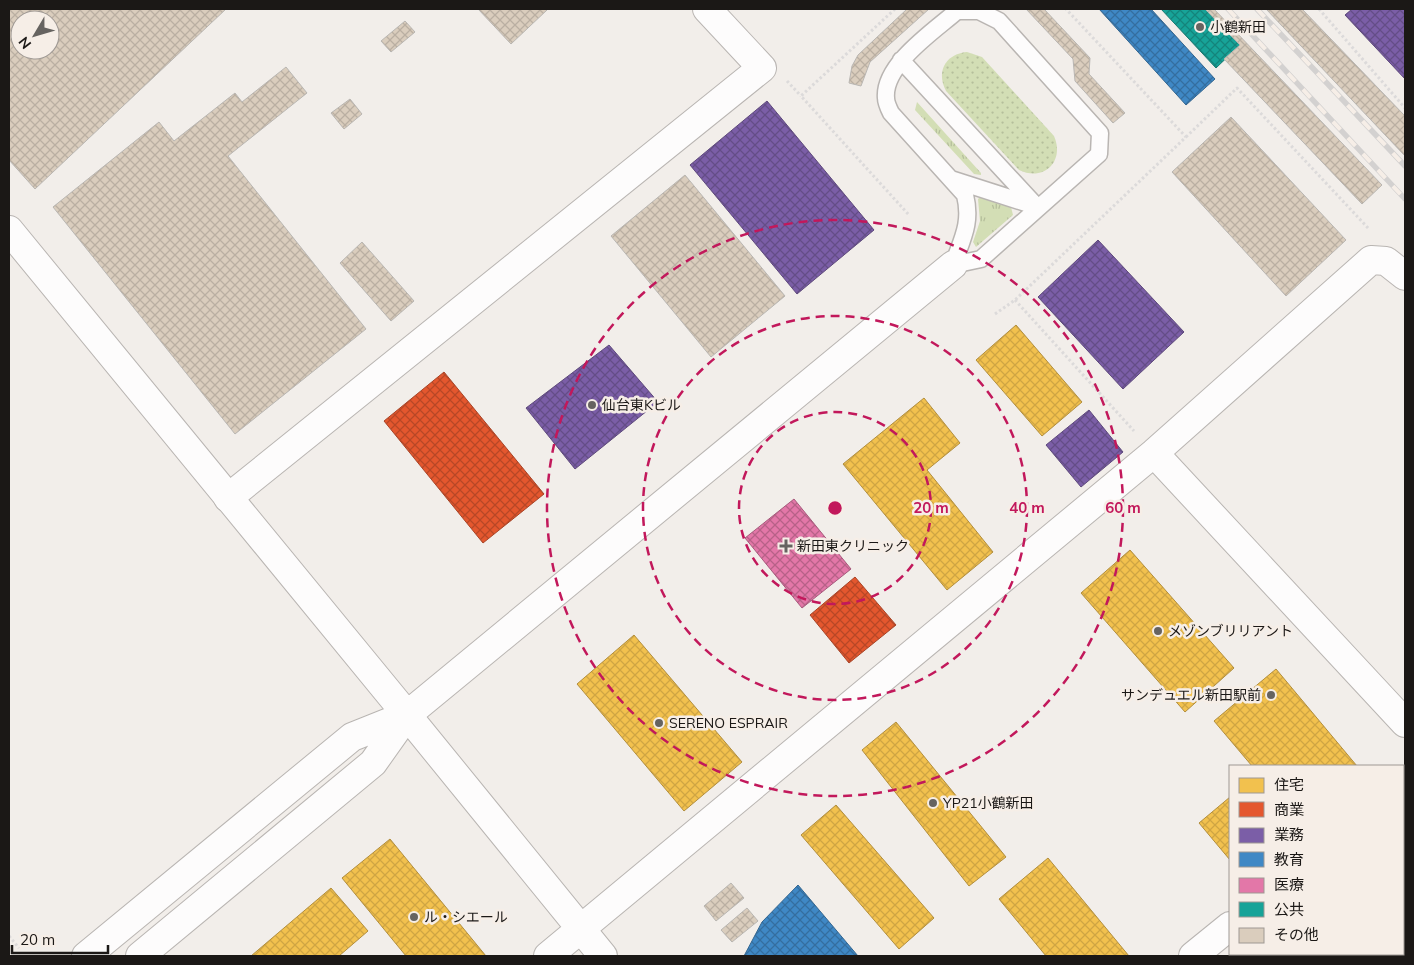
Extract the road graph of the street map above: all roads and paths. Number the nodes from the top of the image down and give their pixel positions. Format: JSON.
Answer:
{"nodes":[{"id":1,"x":707,"y":9,"type":"edge"},
{"id":2,"x":895,"y":9,"type":"edge"},
{"id":3,"x":1319,"y":9,"type":"edge"},
{"id":4,"x":901,"y":60,"type":"junction"},
{"id":5,"x":1405,"y":108,"type":"edge"},
{"id":6,"x":1186,"y":137,"type":"dead end"},
{"id":7,"x":950,"y":179,"type":"junction"},
{"id":8,"x":1038,"y":207,"type":"junction"},
{"id":9,"x":909,"y":215,"type":"dead end"},
{"id":10,"x":9,"y":230,"type":"edge"},
{"id":11,"x":1374,"y":234,"type":"dead end"},
{"id":12,"x":953,"y":265,"type":"junction"},
{"id":13,"x":1405,"y":276,"type":"edge"},
{"id":14,"x":1015,"y":300,"type":"dead end"},
{"id":15,"x":1154,"y":453,"type":"junction"},
{"id":16,"x":228,"y":498,"type":"junction"},
{"id":17,"x":407,"y":715,"type":"junction"},
{"id":18,"x":1405,"y":723,"type":"edge"},
{"id":19,"x":1229,"y":927,"type":"edge"},
{"id":20,"x":581,"y":929,"type":"junction"},
{"id":21,"x":9,"y":936,"type":"edge"},
{"id":22,"x":19,"y":948,"type":"dead end"},
{"id":23,"x":86,"y":956,"type":"edge"},
{"id":24,"x":140,"y":956,"type":"edge"},
{"id":25,"x":548,"y":956,"type":"edge"},
{"id":26,"x":603,"y":956,"type":"edge"},
{"id":27,"x":1192,"y":956,"type":"edge"}],
"edges":[{"from":1,"to":16,"type":"street"},
{"from":2,"to":9,"type":"path"},
{"from":3,"to":5,"type":"path"},
{"from":4,"to":7,"type":"lane"},
{"from":4,"to":8,"type":"lane"},
{"from":4,"to":8,"type":"lane"},
{"from":6,"to":11,"type":"path"},
{"from":7,"to":8,"type":"lane"},
{"from":7,"to":12,"type":"lane"},
{"from":8,"to":12,"type":"lane"},
{"from":10,"to":16,"type":"street"},
{"from":12,"to":17,"type":"street"},
{"from":13,"to":15,"type":"street"},
{"from":14,"to":15,"type":"path"},
{"from":15,"to":18,"type":"street"},
{"from":15,"to":20,"type":"street"},
{"from":16,"to":17,"type":"street"},
{"from":17,"to":20,"type":"street"},
{"from":17,"to":23,"type":"street"},
{"from":17,"to":24,"type":"street"},
{"from":19,"to":27,"type":"street"},
{"from":20,"to":25,"type":"street"},
{"from":20,"to":26,"type":"street"},
{"from":21,"to":22,"type":"path"}]}
